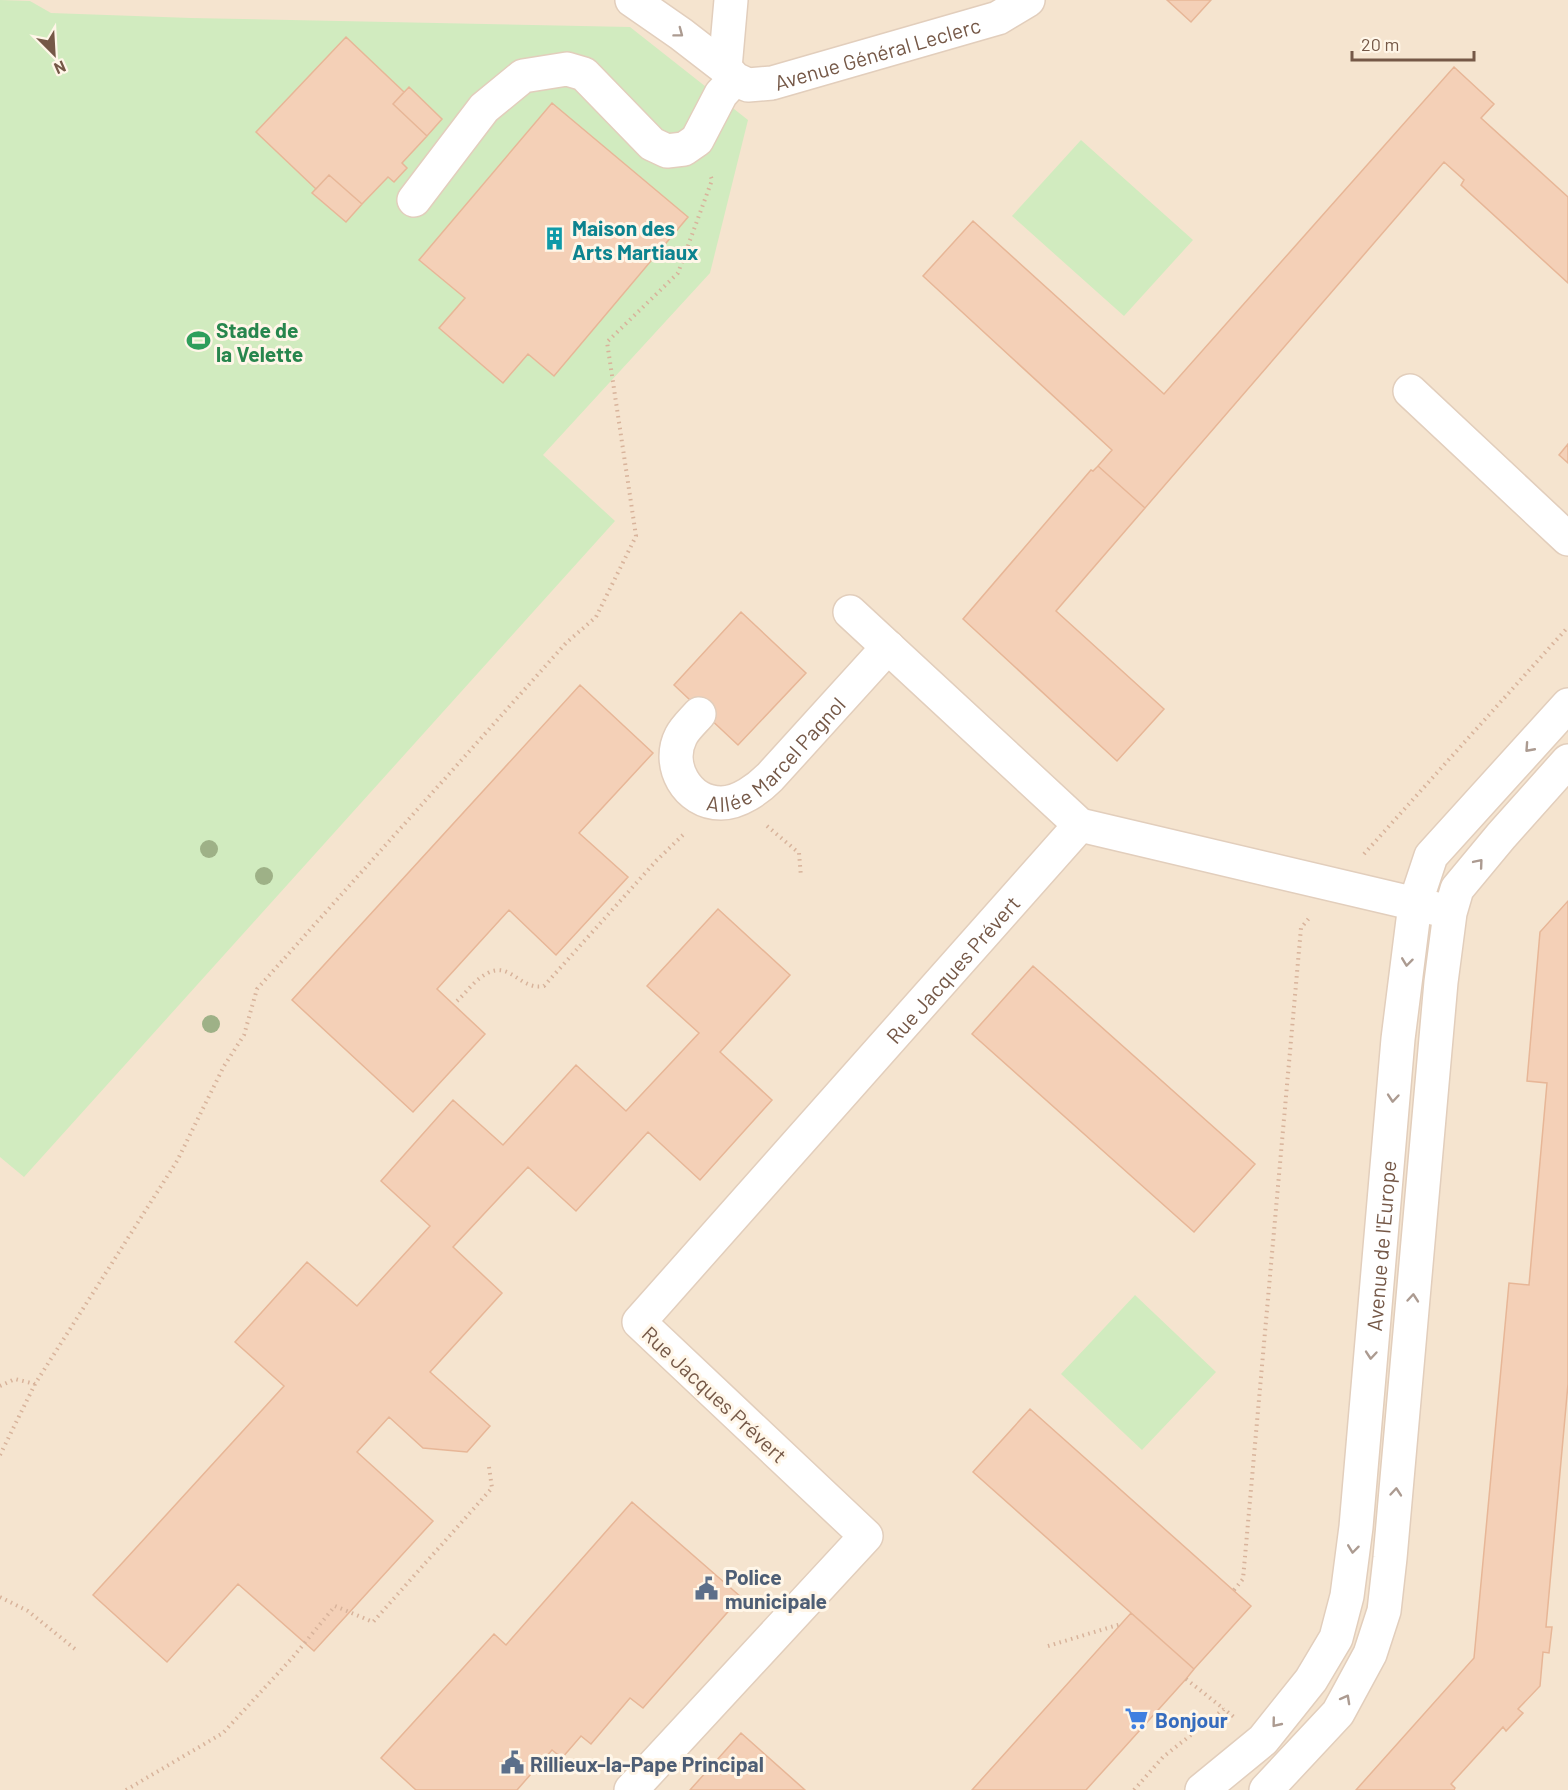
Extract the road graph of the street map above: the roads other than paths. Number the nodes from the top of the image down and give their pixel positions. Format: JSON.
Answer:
{"nodes":[{"id":1,"x":632,"y":0,"type":"edge"},
{"id":2,"x":731,"y":0,"type":"edge"},
{"id":3,"x":1028,"y":0,"type":"edge"},
{"id":4,"x":730,"y":74,"type":"junction"},
{"id":5,"x":414,"y":200,"type":"dead end"},
{"id":6,"x":1410,"y":391,"type":"dead end"},
{"id":7,"x":1568,"y":539,"type":"edge"},
{"id":8,"x":850,"y":612,"type":"dead end"},
{"id":9,"x":888,"y":647,"type":"junction"},
{"id":10,"x":1568,"y":705,"type":"edge"},
{"id":11,"x":699,"y":714,"type":"dead end"},
{"id":12,"x":1568,"y":761,"type":"edge"},
{"id":13,"x":1080,"y":825,"type":"junction"},
{"id":14,"x":1415,"y":904,"type":"junction"},
{"id":15,"x":1450,"y":913,"type":"junction"},
{"id":16,"x":631,"y":1790,"type":"edge"},
{"id":17,"x":1202,"y":1790,"type":"edge"},
{"id":18,"x":1266,"y":1790,"type":"edge"}],
"edges":[{"from":1,"to":4,"type":"street","name":"Avenue Général Leclerc","one_way":true},
{"from":2,"to":4,"type":"street"},
{"from":3,"to":4,"type":"street","name":"Avenue Général Leclerc"},
{"from":4,"to":5,"type":"street"},
{"from":6,"to":7,"type":"street"},
{"from":8,"to":9,"type":"street"},
{"from":9,"to":11,"type":"street","name":"Allée Marcel Pagnol"},
{"from":9,"to":13,"type":"street"},
{"from":10,"to":14,"type":"street","name":"Avenue de l'Europe","one_way":true},
{"from":15,"to":12,"type":"street","name":"Avenue de l'Europe","one_way":true},
{"from":13,"to":14,"type":"street"},
{"from":13,"to":16,"type":"street","name":"Rue Jacques Prévert"},
{"from":14,"to":15,"type":"street"},
{"from":14,"to":17,"type":"street","name":"Avenue de l'Europe","one_way":true},
{"from":18,"to":15,"type":"street","name":"Avenue de l'Europe","one_way":true}]}
